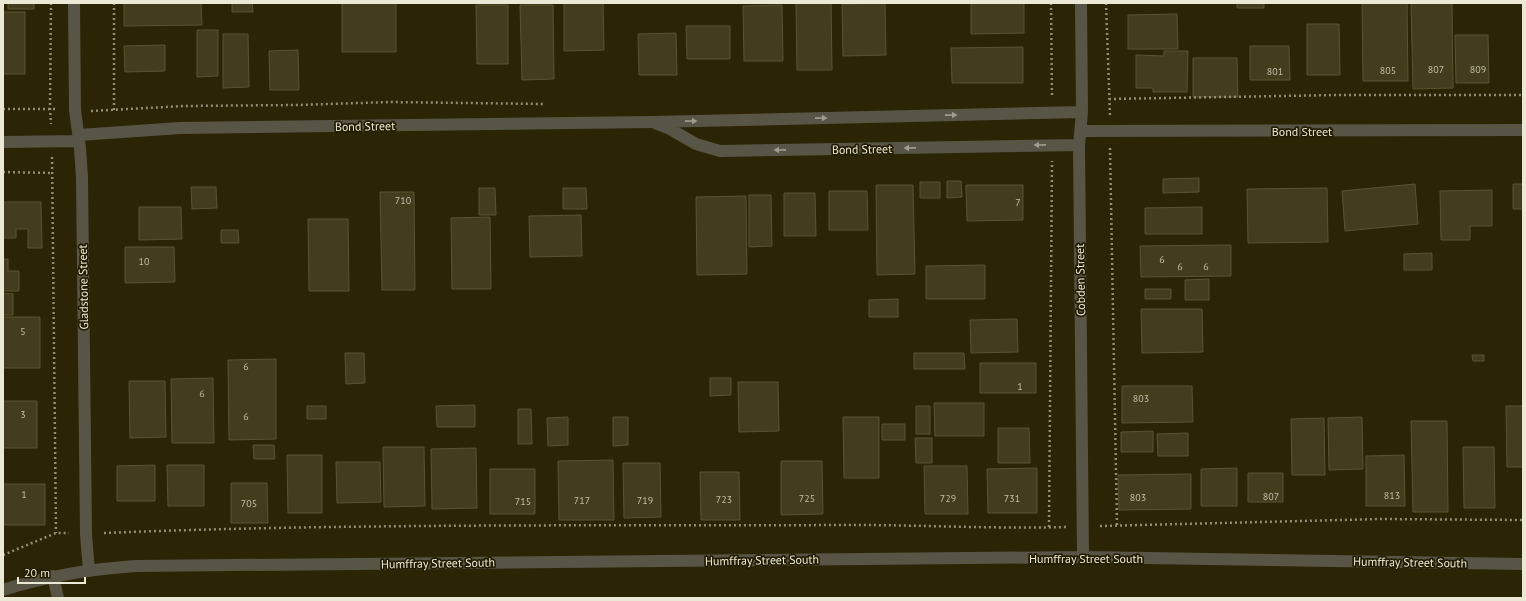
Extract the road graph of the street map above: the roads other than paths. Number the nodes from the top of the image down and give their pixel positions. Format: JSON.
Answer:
{"nodes":[{"id":1,"x":74,"y":3,"type":"edge"},
{"id":2,"x":1081,"y":3,"type":"edge"},
{"id":3,"x":1082,"y":112,"type":"junction"},
{"id":4,"x":652,"y":122,"type":"junction"},
{"id":5,"x":1523,"y":130,"type":"edge"},
{"id":6,"x":1081,"y":131,"type":"junction"},
{"id":7,"x":79,"y":138,"type":"junction"},
{"id":8,"x":3,"y":142,"type":"edge"},
{"id":9,"x":1079,"y":144,"type":"junction"},
{"id":10,"x":1083,"y":557,"type":"junction"},
{"id":11,"x":1523,"y":564,"type":"edge"},
{"id":12,"x":89,"y":570,"type":"junction"},
{"id":13,"x":53,"y":576,"type":"junction"},
{"id":14,"x":3,"y":590,"type":"edge"},
{"id":15,"x":58,"y":598,"type":"edge"}],
"edges":[{"from":1,"to":7,"type":"street","name":"Gladstone Street"},
{"from":2,"to":3,"type":"street","name":"Cobden Street"},
{"from":4,"to":3,"type":"street","name":"Bond Street","one_way":true},
{"from":3,"to":6,"type":"street","name":"Cobden Street"},
{"from":4,"to":7,"type":"street","name":"Bond Street"},
{"from":9,"to":4,"type":"street","name":"Bond Street","one_way":true},
{"from":5,"to":6,"type":"street","name":"Bond Street"},
{"from":6,"to":9,"type":"street","name":"Cobden Street"},
{"from":7,"to":8,"type":"street","name":"Bond Street"},
{"from":7,"to":12,"type":"street","name":"Gladstone Street"},
{"from":9,"to":10,"type":"street","name":"Cobden Street"},
{"from":10,"to":11,"type":"street","name":"Humffray Street South"},
{"from":10,"to":12,"type":"street","name":"Humffray Street South"},
{"from":12,"to":13,"type":"street","name":"Humffray Street South"},
{"from":13,"to":14,"type":"street","name":"Humffray Street South"},
{"from":13,"to":15,"type":"street"}]}
